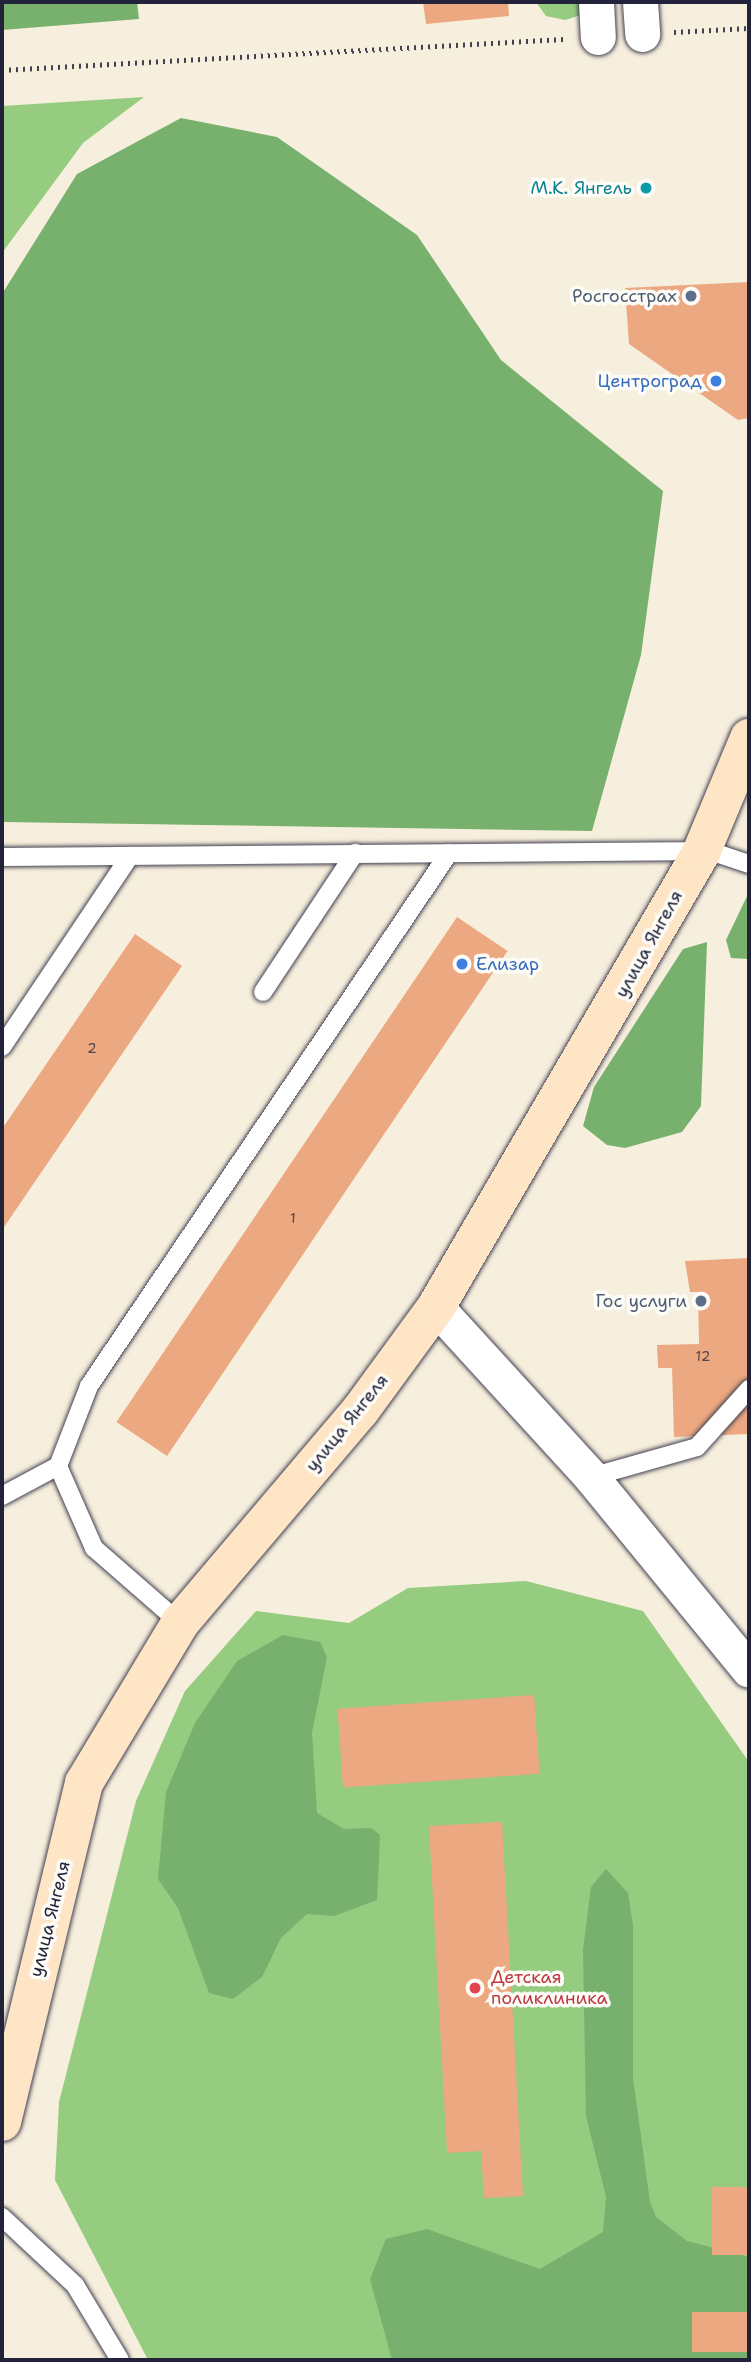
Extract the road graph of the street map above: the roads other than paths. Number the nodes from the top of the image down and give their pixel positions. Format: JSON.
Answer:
{"nodes":[{"id":1,"x":596,"y":2,"type":"edge"},
{"id":2,"x":598,"y":37,"type":"road end"},
{"id":3,"x":749,"y":738,"type":"edge"},
{"id":4,"x":355,"y":853,"type":"junction"},
{"id":5,"x":449,"y":853,"type":"junction"},
{"id":6,"x":701,"y":853,"type":"junction"},
{"id":7,"x":130,"y":856,"type":"junction"},
{"id":8,"x":2,"y":857,"type":"edge"},
{"id":9,"x":749,"y":864,"type":"edge"},
{"id":10,"x":263,"y":992,"type":"dead end"},
{"id":11,"x":2,"y":1047,"type":"edge"},
{"id":12,"x":436,"y":1307,"type":"junction"},
{"id":13,"x":749,"y":1389,"type":"edge"},
{"id":14,"x":58,"y":1466,"type":"junction"},
{"id":15,"x":591,"y":1477,"type":"junction"},
{"id":16,"x":2,"y":1496,"type":"edge"},
{"id":17,"x":180,"y":1623,"type":"junction"},
{"id":18,"x":749,"y":1670,"type":"edge"},
{"id":19,"x":2,"y":2122,"type":"edge"},
{"id":20,"x":2,"y":2217,"type":"edge"},
{"id":21,"x":120,"y":2360,"type":"edge"}],
"edges":[{"from":1,"to":2,"type":"street"},
{"from":3,"to":6,"type":"street","name":"улица Янгеля"},
{"from":4,"to":5,"type":"lane"},
{"from":4,"to":7,"type":"lane"},
{"from":4,"to":10,"type":"lane"},
{"from":5,"to":6,"type":"lane"},
{"from":5,"to":14,"type":"lane"},
{"from":6,"to":9,"type":"lane"},
{"from":6,"to":12,"type":"street","name":"улица Янгеля"},
{"from":7,"to":8,"type":"lane"},
{"from":7,"to":11,"type":"lane"},
{"from":12,"to":15,"type":"street"},
{"from":12,"to":17,"type":"street","name":"улица Янгеля"},
{"from":13,"to":15,"type":"lane"},
{"from":14,"to":16,"type":"lane"},
{"from":14,"to":17,"type":"lane"},
{"from":15,"to":18,"type":"street"},
{"from":17,"to":19,"type":"street","name":"улица Янгеля"},
{"from":20,"to":21,"type":"lane"}]}
